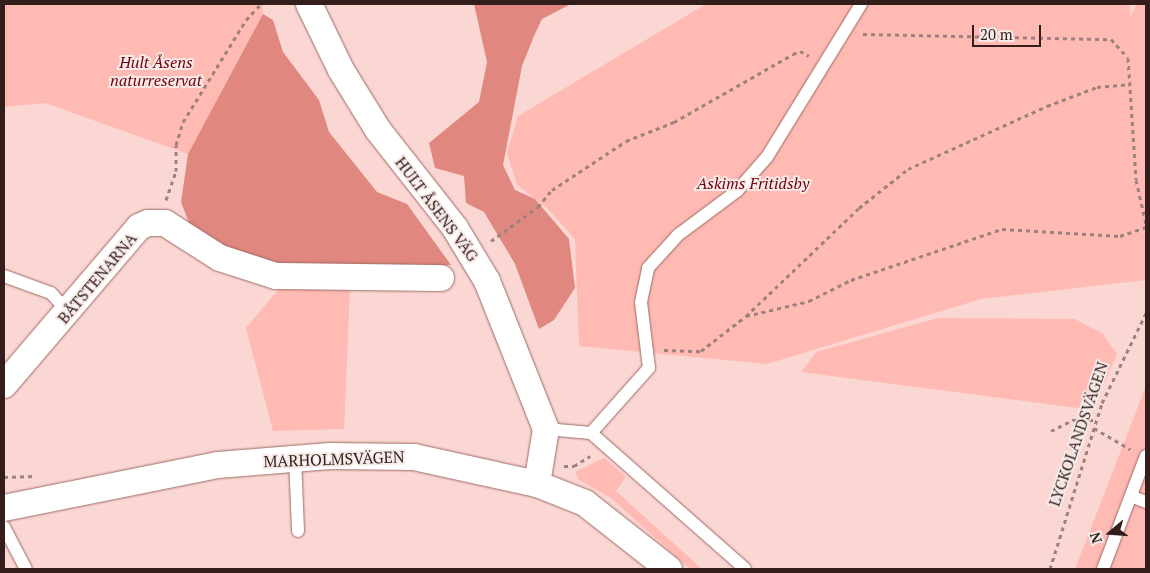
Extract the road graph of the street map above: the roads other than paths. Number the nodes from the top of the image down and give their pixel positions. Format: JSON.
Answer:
{"nodes":[{"id":1,"x":309,"y":4,"type":"edge"},
{"id":2,"x":861,"y":4,"type":"edge"},
{"id":3,"x":4,"y":276,"type":"edge"},
{"id":4,"x":440,"y":278,"type":"dead end"},
{"id":5,"x":68,"y":312,"type":"junction"},
{"id":6,"x":4,"y":385,"type":"edge"},
{"id":7,"x":546,"y":429,"type":"junction"},
{"id":8,"x":591,"y":433,"type":"junction"},
{"id":9,"x":1146,"y":457,"type":"edge"},
{"id":10,"x":296,"y":458,"type":"junction"},
{"id":11,"x":537,"y":484,"type":"junction"},
{"id":12,"x":1131,"y":496,"type":"junction"},
{"id":13,"x":1146,"y":502,"type":"edge"},
{"id":14,"x":4,"y":508,"type":"edge"},
{"id":15,"x":4,"y":527,"type":"edge"},
{"id":16,"x":298,"y":532,"type":"dead end"},
{"id":17,"x":26,"y":569,"type":"edge"},
{"id":18,"x":669,"y":569,"type":"edge"},
{"id":19,"x":745,"y":569,"type":"edge"},
{"id":20,"x":1103,"y":569,"type":"edge"}],
"edges":[{"from":1,"to":7,"type":"street","name":"HULT ÅSENS VÄG"},
{"from":2,"to":8,"type":"lane"},
{"from":3,"to":5,"type":"lane"},
{"from":4,"to":5,"type":"street","name":"BÅTSTENARNA"},
{"from":5,"to":6,"type":"street","name":"BÅTSTENARNA"},
{"from":7,"to":8,"type":"lane"},
{"from":7,"to":11,"type":"street"},
{"from":8,"to":19,"type":"lane"},
{"from":9,"to":12,"type":"lane"},
{"from":10,"to":11,"type":"street","name":"MARHOLMSVÄGEN"},
{"from":10,"to":14,"type":"street","name":"MARHOLMSVÄGEN"},
{"from":10,"to":16,"type":"lane"},
{"from":11,"to":18,"type":"street","name":"MARHOLMSVÄGEN"},
{"from":12,"to":13,"type":"lane"},
{"from":12,"to":20,"type":"lane"},
{"from":15,"to":17,"type":"lane"}]}
